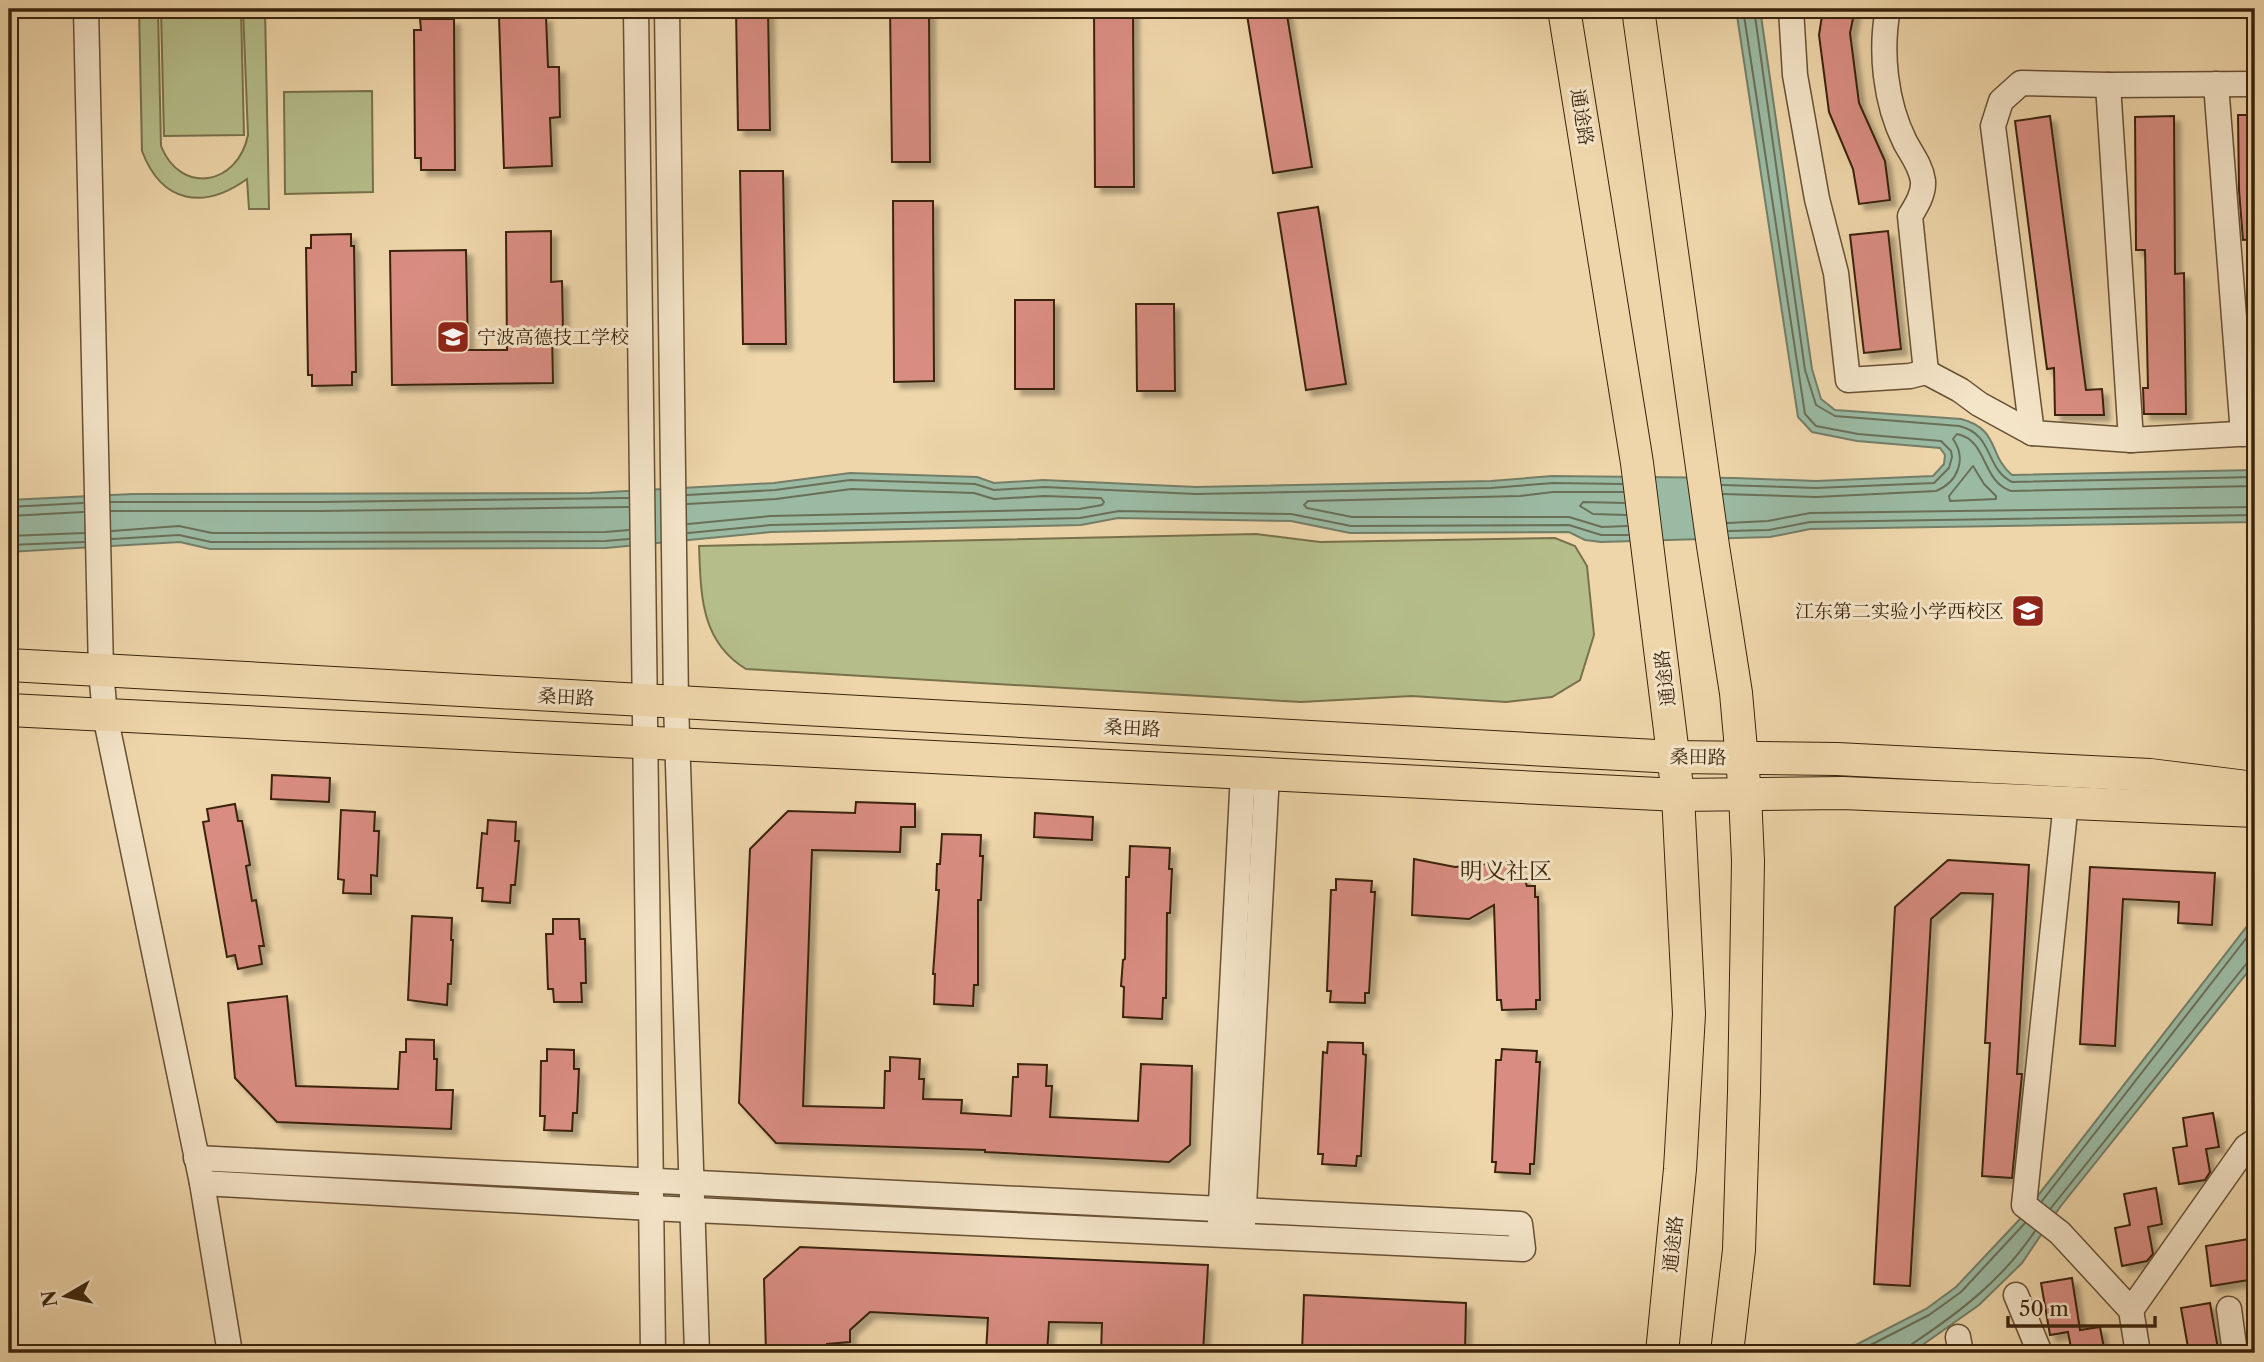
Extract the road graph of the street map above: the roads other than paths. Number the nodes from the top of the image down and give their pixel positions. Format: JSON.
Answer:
{"nodes":[{"id":1,"x":86,"y":9,"type":"edge"},
{"id":2,"x":635,"y":9,"type":"edge"},
{"id":3,"x":667,"y":9,"type":"edge"},
{"id":4,"x":1564,"y":9,"type":"edge"},
{"id":5,"x":1638,"y":9,"type":"edge"},
{"id":6,"x":1791,"y":9,"type":"edge"},
{"id":7,"x":1888,"y":9,"type":"edge"},
{"id":8,"x":2216,"y":84,"type":"junction"},
{"id":9,"x":2255,"y":84,"type":"edge"},
{"id":10,"x":2108,"y":85,"type":"junction"},
{"id":11,"x":1926,"y":372,"type":"junction"},
{"id":12,"x":2032,"y":433,"type":"junction"},
{"id":13,"x":2249,"y":433,"type":"edge"},
{"id":14,"x":2131,"y":440,"type":"junction"},
{"id":15,"x":9,"y":665,"type":"edge"},
{"id":16,"x":101,"y":671,"type":"junction"},
{"id":17,"x":643,"y":701,"type":"junction"},
{"id":18,"x":676,"y":703,"type":"junction"},
{"id":19,"x":9,"y":710,"type":"edge"},
{"id":20,"x":105,"y":715,"type":"junction"},
{"id":21,"x":644,"y":743,"type":"junction"},
{"id":22,"x":677,"y":744,"type":"junction"},
{"id":23,"x":1674,"y":757,"type":"junction"},
{"id":24,"x":1742,"y":758,"type":"junction"},
{"id":25,"x":1255,"y":774,"type":"junction"},
{"id":26,"x":2255,"y":788,"type":"edge"},
{"id":27,"x":1745,"y":794,"type":"junction"},
{"id":28,"x":1678,"y":795,"type":"junction"},
{"id":29,"x":2066,"y":802,"type":"junction"},
{"id":30,"x":2255,"y":811,"type":"edge"},
{"id":31,"x":2255,"y":1141,"type":"edge"},
{"id":32,"x":196,"y":1158,"type":"junction"},
{"id":33,"x":650,"y":1180,"type":"junction"},
{"id":34,"x":202,"y":1183,"type":"junction"},
{"id":35,"x":693,"y":1183,"type":"junction"},
{"id":36,"x":651,"y":1208,"type":"junction"},
{"id":37,"x":694,"y":1209,"type":"junction"},
{"id":38,"x":1232,"y":1210,"type":"junction"},
{"id":39,"x":1231,"y":1235,"type":"junction"},
{"id":40,"x":2016,"y":1295,"type":"dead end"},
{"id":41,"x":2229,"y":1309,"type":"dead end"},
{"id":42,"x":2131,"y":1310,"type":"junction"},
{"id":43,"x":230,"y":1353,"type":"edge"},
{"id":44,"x":653,"y":1353,"type":"edge"},
{"id":45,"x":697,"y":1353,"type":"edge"},
{"id":46,"x":1662,"y":1353,"type":"edge"},
{"id":47,"x":1727,"y":1353,"type":"edge"},
{"id":48,"x":2040,"y":1353,"type":"edge"},
{"id":49,"x":2137,"y":1353,"type":"edge"},
{"id":50,"x":2235,"y":1353,"type":"edge"}],
"edges":[{"from":1,"to":16,"type":"street"},
{"from":2,"to":17,"type":"street"},
{"from":3,"to":18,"type":"street"},
{"from":4,"to":23,"type":"main road","name":"通途路"},
{"from":5,"to":24,"type":"main road"},
{"from":6,"to":11,"type":"street"},
{"from":7,"to":11,"type":"street"},
{"from":8,"to":9,"type":"street"},
{"from":8,"to":10,"type":"street"},
{"from":8,"to":13,"type":"street"},
{"from":10,"to":12,"type":"street"},
{"from":10,"to":14,"type":"street"},
{"from":11,"to":12,"type":"street"},
{"from":12,"to":14,"type":"street"},
{"from":13,"to":14,"type":"street"},
{"from":15,"to":16,"type":"main road","name":"桑田路"},
{"from":16,"to":17,"type":"main road","name":"桑田路"},
{"from":16,"to":20,"type":"street"},
{"from":17,"to":18,"type":"main road","name":"桑田路"},
{"from":17,"to":21,"type":"street"},
{"from":18,"to":22,"type":"street"},
{"from":18,"to":23,"type":"main road","name":"桑田路"},
{"from":19,"to":20,"type":"main road","name":"桑田路"},
{"from":20,"to":21,"type":"main road","name":"桑田路"},
{"from":20,"to":32,"type":"street"},
{"from":21,"to":22,"type":"main road","name":"桑田路"},
{"from":21,"to":33,"type":"street"},
{"from":22,"to":25,"type":"main road","name":"桑田路"},
{"from":22,"to":35,"type":"street"},
{"from":23,"to":24,"type":"main road","name":"桑田路"},
{"from":23,"to":28,"type":"main road","name":"通途路"},
{"from":24,"to":26,"type":"main road","name":"桑田路"},
{"from":24,"to":27,"type":"main road"},
{"from":25,"to":28,"type":"main road","name":"桑田路"},
{"from":25,"to":38,"type":"street"},
{"from":27,"to":28,"type":"main road","name":"桑田路"},
{"from":27,"to":29,"type":"main road","name":"桑田路"},
{"from":27,"to":47,"type":"main road"},
{"from":28,"to":46,"type":"main road","name":"通途路"},
{"from":29,"to":30,"type":"main road","name":"桑田路"},
{"from":29,"to":42,"type":"street"},
{"from":31,"to":42,"type":"street"},
{"from":32,"to":33,"type":"street"},
{"from":32,"to":34,"type":"street"},
{"from":33,"to":35,"type":"street"},
{"from":33,"to":36,"type":"street"},
{"from":34,"to":36,"type":"street"},
{"from":34,"to":43,"type":"street"},
{"from":35,"to":37,"type":"street"},
{"from":35,"to":38,"type":"street"},
{"from":36,"to":37,"type":"street"},
{"from":36,"to":44,"type":"street"},
{"from":37,"to":39,"type":"street"},
{"from":37,"to":45,"type":"street"},
{"from":38,"to":39,"type":"street"},
{"from":38,"to":39,"type":"street"},
{"from":40,"to":48,"type":"street"},
{"from":41,"to":50,"type":"street"},
{"from":42,"to":49,"type":"street"}]}
